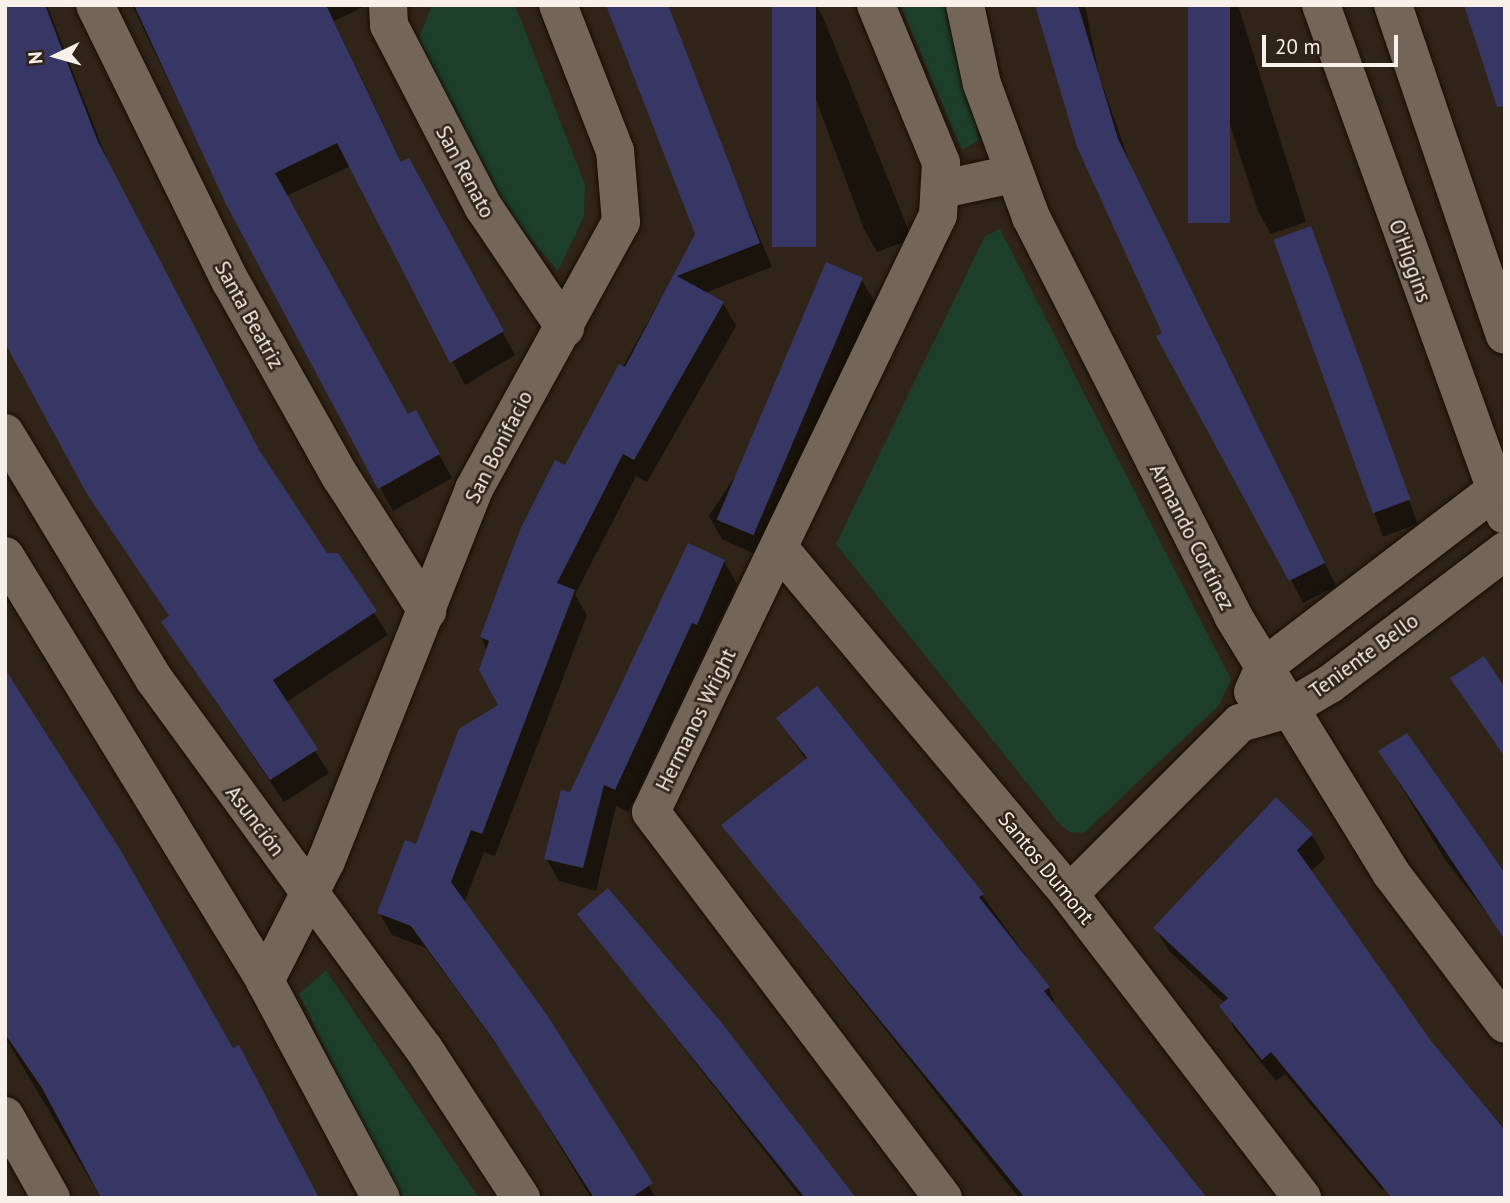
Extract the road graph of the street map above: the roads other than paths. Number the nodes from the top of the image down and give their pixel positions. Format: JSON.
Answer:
{"nodes":[{"id":1,"x":96,"y":5,"type":"edge"},
{"id":2,"x":388,"y":5,"type":"edge"},
{"id":3,"x":558,"y":5,"type":"edge"},
{"id":4,"x":876,"y":5,"type":"edge"},
{"id":5,"x":965,"y":5,"type":"edge"},
{"id":6,"x":1321,"y":5,"type":"edge"},
{"id":7,"x":1393,"y":5,"type":"edge"},
{"id":8,"x":1013,"y":174,"type":"junction"},
{"id":9,"x":943,"y":189,"type":"junction"},
{"id":10,"x":565,"y":328,"type":"junction"},
{"id":11,"x":1505,"y":335,"type":"edge"},
{"id":12,"x":5,"y":433,"type":"edge"},
{"id":13,"x":1501,"y":496,"type":"edge"},
{"id":14,"x":779,"y":548,"type":"junction"},
{"id":15,"x":1505,"y":551,"type":"edge"},
{"id":16,"x":5,"y":556,"type":"edge"},
{"id":17,"x":428,"y":611,"type":"junction"},
{"id":18,"x":1264,"y":667,"type":"junction"},
{"id":19,"x":1289,"y":709,"type":"junction"},
{"id":20,"x":1240,"y":723,"type":"junction"},
{"id":21,"x":311,"y":894,"type":"junction"},
{"id":22,"x":1069,"y":894,"type":"junction"},
{"id":23,"x":264,"y":981,"type":"junction"},
{"id":24,"x":1505,"y":1024,"type":"edge"},
{"id":25,"x":5,"y":1116,"type":"edge"},
{"id":26,"x":17,"y":1160,"type":"edge"},
{"id":27,"x":51,"y":1198,"type":"edge"},
{"id":28,"x":381,"y":1198,"type":"edge"},
{"id":29,"x":521,"y":1198,"type":"edge"},
{"id":30,"x":943,"y":1198,"type":"edge"},
{"id":31,"x":1301,"y":1198,"type":"edge"}],
"edges":[{"from":1,"to":17,"type":"street","name":"Santa Beatriz"},
{"from":2,"to":10,"type":"street","name":"San Renato"},
{"from":3,"to":10,"type":"street","name":"San Bonifacio"},
{"from":4,"to":9,"type":"street"},
{"from":5,"to":8,"type":"street","name":"Armando Cortínez"},
{"from":6,"to":13,"type":"street","name":"O'Higgins"},
{"from":7,"to":11,"type":"street"},
{"from":8,"to":9,"type":"street"},
{"from":8,"to":18,"type":"street","name":"Armando Cortínez"},
{"from":9,"to":14,"type":"street","name":"Hermanos Wright"},
{"from":10,"to":17,"type":"street","name":"San Bonifacio"},
{"from":12,"to":21,"type":"street","name":"Asunción"},
{"from":13,"to":18,"type":"street"},
{"from":14,"to":22,"type":"street","name":"Santos Dumont"},
{"from":14,"to":30,"type":"street","name":"Hermanos Wright"},
{"from":15,"to":19,"type":"street","name":"Teniente Bello"},
{"from":16,"to":23,"type":"street"},
{"from":17,"to":21,"type":"street","name":"San Bonifacio"},
{"from":18,"to":19,"type":"street","name":"Armando Cortínez"},
{"from":18,"to":20,"type":"street"},
{"from":19,"to":20,"type":"street","name":"Teniente Bello"},
{"from":19,"to":24,"type":"street","name":"Armando Cortínez"},
{"from":20,"to":22,"type":"street","name":"Teniente Bello"},
{"from":21,"to":23,"type":"street","name":"San Bonifacio"},
{"from":21,"to":29,"type":"street","name":"Asunción"},
{"from":22,"to":31,"type":"street","name":"Santos Dumont"},
{"from":23,"to":28,"type":"street"},
{"from":25,"to":26,"type":"street"},
{"from":26,"to":27,"type":"street"}]}
